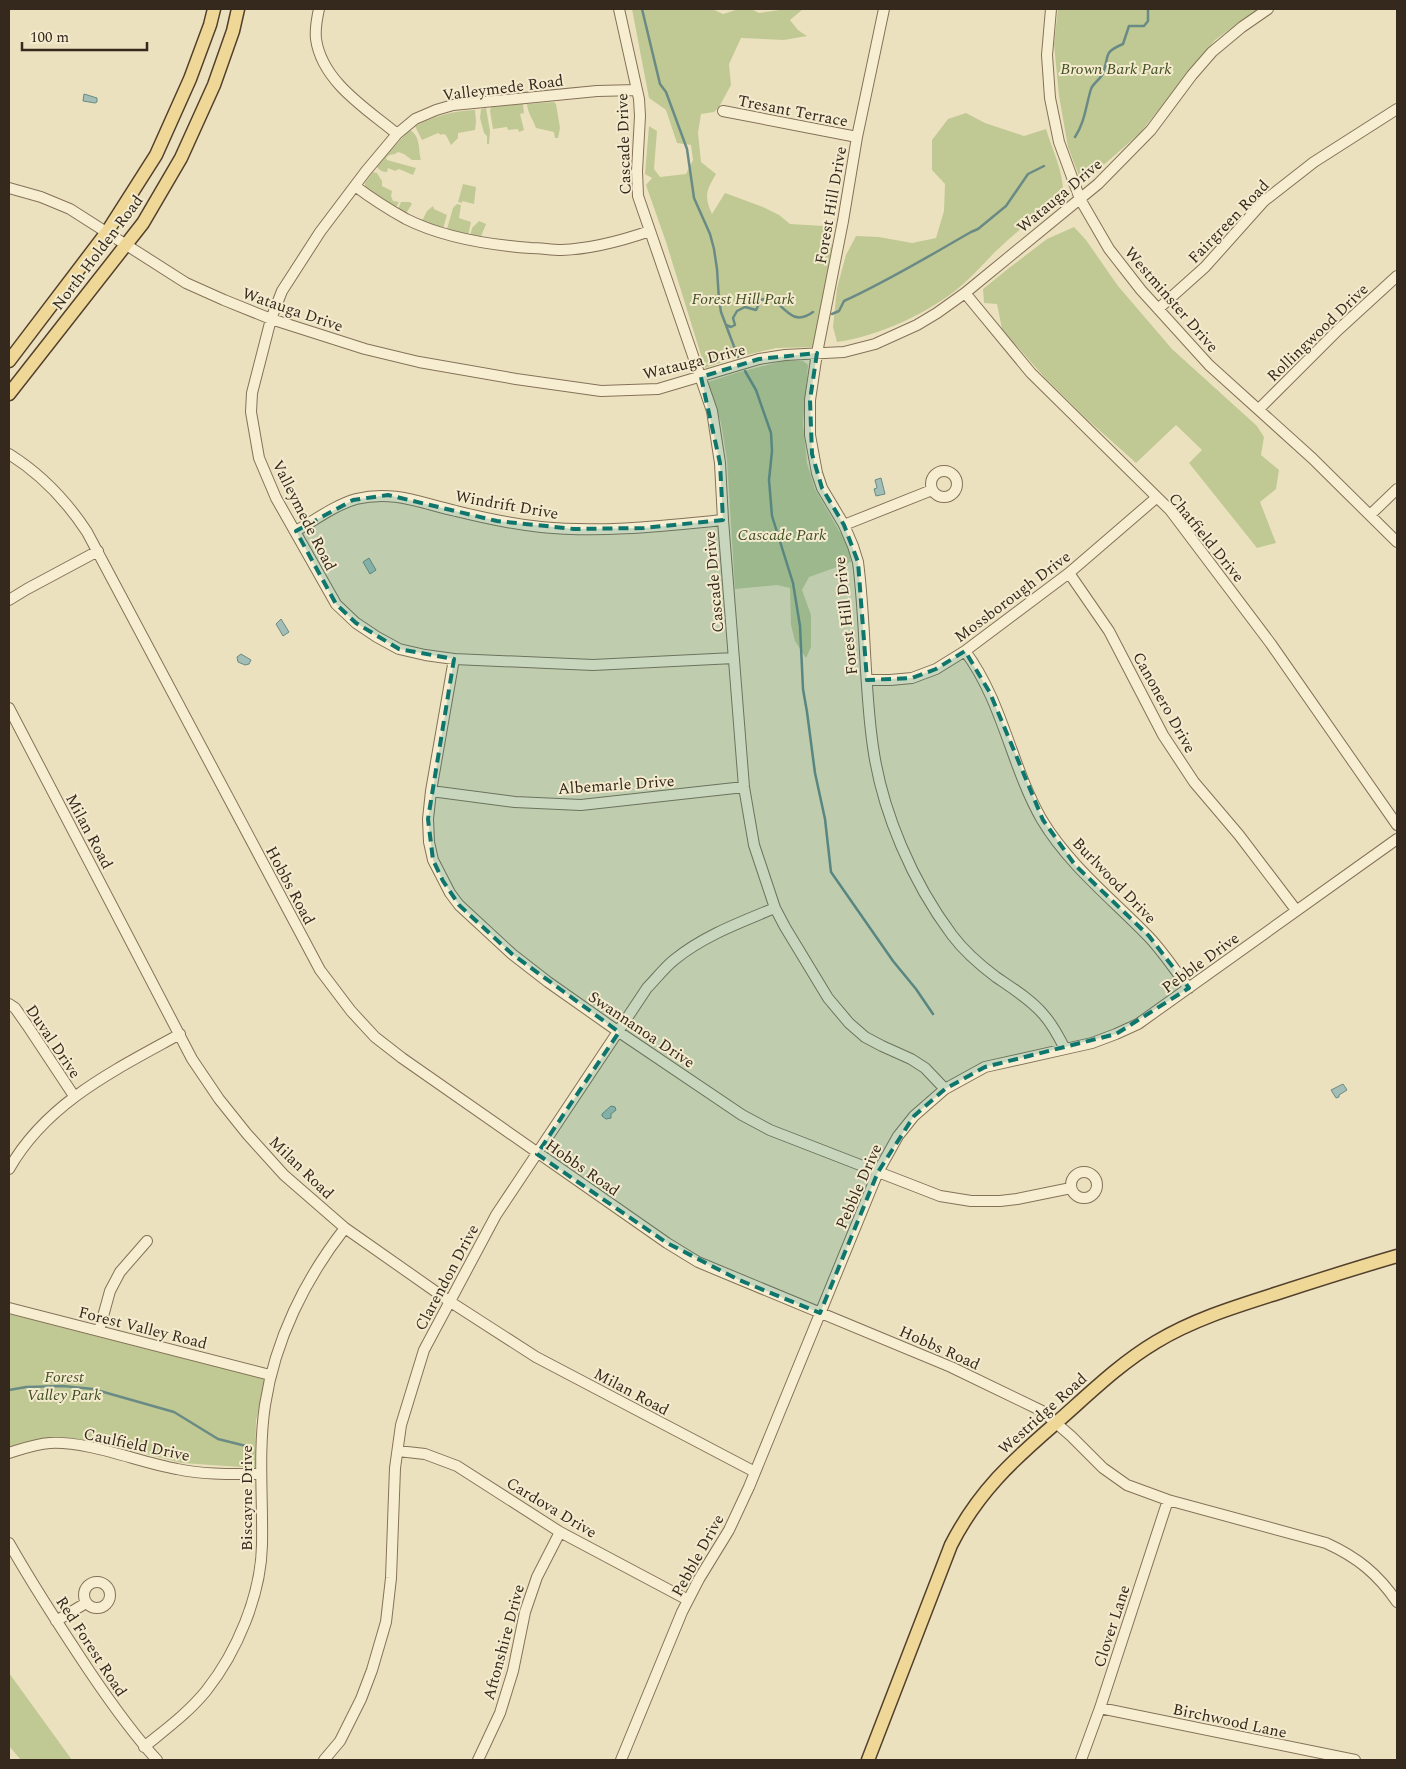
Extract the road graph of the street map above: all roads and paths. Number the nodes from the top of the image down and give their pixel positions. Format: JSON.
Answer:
{"nodes":[{"id":1,"x":214,"y":9,"type":"edge"},
{"id":2,"x":238,"y":9,"type":"edge"},
{"id":3,"x":319,"y":9,"type":"edge"},
{"id":4,"x":619,"y":9,"type":"edge"},
{"id":5,"x":884,"y":9,"type":"edge"},
{"id":6,"x":1052,"y":9,"type":"edge"},
{"id":7,"x":1268,"y":9,"type":"edge"},
{"id":8,"x":637,"y":90,"type":"junction"},
{"id":9,"x":1397,"y":109,"type":"edge"},
{"id":10,"x":723,"y":111,"type":"dead end"},
{"id":11,"x":397,"y":134,"type":"junction"},
{"id":12,"x":857,"y":138,"type":"junction"},
{"id":13,"x":354,"y":186,"type":"junction"},
{"id":14,"x":9,"y":188,"type":"edge"},
{"id":15,"x":1080,"y":199,"type":"junction"},
{"id":16,"x":650,"y":231,"type":"junction"},
{"id":17,"x":107,"y":232,"type":"junction"},
{"id":18,"x":126,"y":245,"type":"junction"},
{"id":19,"x":1397,"y":276,"type":"edge"},
{"id":20,"x":964,"y":293,"type":"junction"},
{"id":21,"x":1158,"y":309,"type":"junction"},
{"id":22,"x":271,"y":320,"type":"junction"},
{"id":23,"x":817,"y":353,"type":"junction"},
{"id":24,"x":9,"y":361,"type":"edge"},
{"id":25,"x":701,"y":377,"type":"junction"},
{"id":26,"x":9,"y":394,"type":"edge"},
{"id":27,"x":1258,"y":409,"type":"junction"},
{"id":28,"x":9,"y":454,"type":"edge"},
{"id":29,"x":1397,"y":489,"type":"edge"},
{"id":30,"x":932,"y":490,"type":"dead end"},
{"id":31,"x":1156,"y":498,"type":"junction"},
{"id":32,"x":1370,"y":515,"type":"junction"},
{"id":33,"x":722,"y":520,"type":"junction"},
{"id":34,"x":844,"y":525,"type":"junction"},
{"id":35,"x":296,"y":532,"type":"junction"},
{"id":36,"x":1397,"y":542,"type":"edge"},
{"id":37,"x":98,"y":551,"type":"junction"},
{"id":38,"x":1069,"y":573,"type":"junction"},
{"id":39,"x":9,"y":600,"type":"edge"},
{"id":40,"x":965,"y":651,"type":"junction"},
{"id":41,"x":734,"y":658,"type":"junction"},
{"id":42,"x":454,"y":659,"type":"junction"},
{"id":43,"x":867,"y":680,"type":"junction"},
{"id":44,"x":9,"y":708,"type":"edge"},
{"id":45,"x":744,"y":786,"type":"junction"},
{"id":46,"x":431,"y":791,"type":"junction"},
{"id":47,"x":1397,"y":825,"type":"edge"},
{"id":48,"x":1397,"y":839,"type":"edge"},
{"id":49,"x":775,"y":908,"type":"junction"},
{"id":50,"x":1296,"y":910,"type":"junction"},
{"id":51,"x":1189,"y":988,"type":"junction"},
{"id":52,"x":9,"y":1004,"type":"edge"},
{"id":53,"x":619,"y":1032,"type":"junction"},
{"id":54,"x":180,"y":1034,"type":"junction"},
{"id":55,"x":1066,"y":1049,"type":"junction"},
{"id":56,"x":945,"y":1089,"type":"junction"},
{"id":57,"x":74,"y":1096,"type":"junction"},
{"id":58,"x":537,"y":1154,"type":"junction"},
{"id":59,"x":9,"y":1169,"type":"edge"},
{"id":60,"x":878,"y":1172,"type":"junction"},
{"id":61,"x":1071,"y":1188,"type":"dead end"},
{"id":62,"x":345,"y":1228,"type":"junction"},
{"id":63,"x":148,"y":1241,"type":"dead end"},
{"id":64,"x":1397,"y":1256,"type":"edge"},
{"id":65,"x":449,"y":1301,"type":"junction"},
{"id":66,"x":9,"y":1308,"type":"edge"},
{"id":67,"x":820,"y":1313,"type":"junction"},
{"id":68,"x":99,"y":1330,"type":"junction"},
{"id":69,"x":270,"y":1375,"type":"junction"},
{"id":70,"x":1056,"y":1422,"type":"junction"},
{"id":71,"x":398,"y":1451,"type":"junction"},
{"id":72,"x":9,"y":1453,"type":"edge"},
{"id":73,"x":755,"y":1472,"type":"junction"},
{"id":74,"x":261,"y":1474,"type":"junction"},
{"id":75,"x":1168,"y":1500,"type":"junction"},
{"id":76,"x":560,"y":1532,"type":"junction"},
{"id":77,"x":9,"y":1543,"type":"edge"},
{"id":78,"x":688,"y":1600,"type":"junction"},
{"id":79,"x":1397,"y":1602,"type":"edge"},
{"id":80,"x":86,"y":1603,"type":"dead end"},
{"id":81,"x":56,"y":1621,"type":"junction"},
{"id":82,"x":1100,"y":1708,"type":"junction"},
{"id":83,"x":144,"y":1747,"type":"junction"},
{"id":84,"x":157,"y":1760,"type":"edge"},
{"id":85,"x":324,"y":1760,"type":"edge"},
{"id":86,"x":478,"y":1760,"type":"edge"},
{"id":87,"x":622,"y":1760,"type":"edge"},
{"id":88,"x":868,"y":1760,"type":"edge"},
{"id":89,"x":1081,"y":1760,"type":"edge"},
{"id":90,"x":1355,"y":1760,"type":"edge"}],
"edges":[{"from":1,"to":17,"type":"main road","name":"North Holden Road"},
{"from":2,"to":18,"type":"main road","name":"North Holden Road"},
{"from":3,"to":11,"type":"street"},
{"from":4,"to":8,"type":"street","name":"Cascade Drive"},
{"from":5,"to":12,"type":"street","name":"Forest Hill Drive"},
{"from":6,"to":15,"type":"street","name":"Westminster Drive"},
{"from":7,"to":15,"type":"street","name":"Watauga Drive"},
{"from":8,"to":11,"type":"street","name":"Valleymede Road"},
{"from":8,"to":16,"type":"street","name":"Cascade Drive"},
{"from":9,"to":21,"type":"street","name":"Fairgreen Road"},
{"from":10,"to":12,"type":"street","name":"Tresant Terrace"},
{"from":11,"to":13,"type":"street","name":"Valleymede Road"},
{"from":12,"to":23,"type":"street","name":"Forest Hill Drive"},
{"from":13,"to":16,"type":"street"},
{"from":13,"to":22,"type":"street","name":"Valleymede Road"},
{"from":14,"to":17,"type":"street","name":"Watauga Drive"},
{"from":15,"to":20,"type":"street","name":"Watauga Drive"},
{"from":15,"to":21,"type":"street","name":"Westminster Drive"},
{"from":16,"to":25,"type":"street","name":"Cascade Drive"},
{"from":17,"to":18,"type":"street","name":"Watauga Drive"},
{"from":17,"to":24,"type":"main road","name":"North Holden Road"},
{"from":18,"to":22,"type":"street","name":"Watauga Drive"},
{"from":18,"to":26,"type":"main road","name":"North Holden Road"},
{"from":19,"to":27,"type":"street","name":"Rollingwood Drive"},
{"from":20,"to":23,"type":"street","name":"Watauga Drive"},
{"from":20,"to":31,"type":"street","name":"Chatfield Drive"},
{"from":21,"to":27,"type":"street","name":"Westminster Drive"},
{"from":22,"to":25,"type":"street","name":"Watauga Drive"},
{"from":22,"to":35,"type":"street","name":"Valleymede Road"},
{"from":23,"to":25,"type":"street","name":"Watauga Drive"},
{"from":23,"to":34,"type":"street","name":"Forest Hill Drive"},
{"from":25,"to":33,"type":"street","name":"Cascade Drive"},
{"from":27,"to":32,"type":"street","name":"Westminster Drive"},
{"from":28,"to":37,"type":"street","name":"Hobbs Road"},
{"from":29,"to":32,"type":"street"},
{"from":30,"to":34,"type":"street"},
{"from":31,"to":38,"type":"street","name":"Mossborough Drive"},
{"from":31,"to":47,"type":"street","name":"Chatfield Drive"},
{"from":32,"to":36,"type":"street","name":"Westminster Drive"},
{"from":33,"to":35,"type":"street","name":"Windrift Drive"},
{"from":33,"to":41,"type":"street","name":"Cascade Drive"},
{"from":34,"to":43,"type":"street","name":"Forest Hill Drive"},
{"from":35,"to":42,"type":"street","name":"Valleymede Road"},
{"from":37,"to":39,"type":"street"},
{"from":37,"to":58,"type":"street","name":"Hobbs Road"},
{"from":38,"to":40,"type":"street","name":"Mossborough Drive"},
{"from":38,"to":50,"type":"street","name":"Canonero Drive"},
{"from":40,"to":43,"type":"street","name":"Mossborough Drive"},
{"from":40,"to":51,"type":"street","name":"Burlwood Drive"},
{"from":41,"to":42,"type":"street","name":"Valleymede Road"},
{"from":41,"to":45,"type":"street","name":"Cascade Drive"},
{"from":42,"to":46,"type":"street","name":"Swannanoa Drive"},
{"from":43,"to":55,"type":"street","name":"Forest Hill Drive"},
{"from":44,"to":54,"type":"street","name":"Milan Road"},
{"from":45,"to":46,"type":"street","name":"Albemarle Drive"},
{"from":45,"to":49,"type":"street","name":"Cascade Drive"},
{"from":46,"to":53,"type":"street","name":"Swannanoa Drive"},
{"from":48,"to":50,"type":"street","name":"Pebble Drive"},
{"from":49,"to":53,"type":"street","name":"Clarendon Drive"},
{"from":49,"to":56,"type":"street","name":"Cascade Drive"},
{"from":50,"to":51,"type":"street","name":"Pebble Drive"},
{"from":51,"to":55,"type":"street","name":"Pebble Drive"},
{"from":52,"to":57,"type":"street","name":"Duval Drive"},
{"from":53,"to":58,"type":"street","name":"Clarendon Drive"},
{"from":53,"to":60,"type":"street","name":"Swannanoa Drive"},
{"from":54,"to":57,"type":"street"},
{"from":54,"to":62,"type":"street","name":"Milan Road"},
{"from":55,"to":56,"type":"street","name":"Pebble Drive"},
{"from":56,"to":60,"type":"street","name":"Pebble Drive"},
{"from":57,"to":59,"type":"street"},
{"from":58,"to":65,"type":"street","name":"Clarendon Drive"},
{"from":58,"to":67,"type":"street","name":"Hobbs Road"},
{"from":60,"to":61,"type":"street","name":"Swannanoa Drive"},
{"from":60,"to":67,"type":"street","name":"Pebble Drive"},
{"from":62,"to":65,"type":"street","name":"Milan Road"},
{"from":62,"to":69,"type":"street","name":"Biscayne Drive"},
{"from":63,"to":68,"type":"street"},
{"from":64,"to":70,"type":"main road","name":"Westridge Road"},
{"from":65,"to":71,"type":"street","name":"Clarendon Drive"},
{"from":65,"to":73,"type":"street","name":"Milan Road"},
{"from":66,"to":68,"type":"street","name":"Forest Valley Road"},
{"from":67,"to":70,"type":"street","name":"Hobbs Road"},
{"from":67,"to":73,"type":"street","name":"Pebble Drive"},
{"from":68,"to":69,"type":"street","name":"Forest Valley Road"},
{"from":69,"to":74,"type":"street","name":"Biscayne Drive"},
{"from":70,"to":75,"type":"street","name":"Hobbs Road"},
{"from":70,"to":88,"type":"main road","name":"Westridge Road"},
{"from":71,"to":76,"type":"street","name":"Cardova Drive"},
{"from":71,"to":85,"type":"street","name":"Clarendon Drive"},
{"from":72,"to":74,"type":"street","name":"Caulfield Drive"},
{"from":73,"to":78,"type":"street","name":"Pebble Drive"},
{"from":74,"to":83,"type":"street","name":"Biscayne Drive"},
{"from":75,"to":79,"type":"street","name":"Hobbs Road"},
{"from":75,"to":82,"type":"street","name":"Clover Lane"},
{"from":76,"to":78,"type":"street","name":"Cardova Drive"},
{"from":76,"to":86,"type":"street","name":"Aftonshire Drive"},
{"from":77,"to":81,"type":"street","name":"Red Forest Road"},
{"from":78,"to":87,"type":"street","name":"Pebble Drive"},
{"from":80,"to":81,"type":"street"},
{"from":81,"to":83,"type":"street","name":"Red Forest Road"},
{"from":82,"to":89,"type":"street","name":"Clover Lane"},
{"from":82,"to":90,"type":"street","name":"Birchwood Lane"},
{"from":83,"to":84,"type":"street","name":"Red Forest Road"}]}
